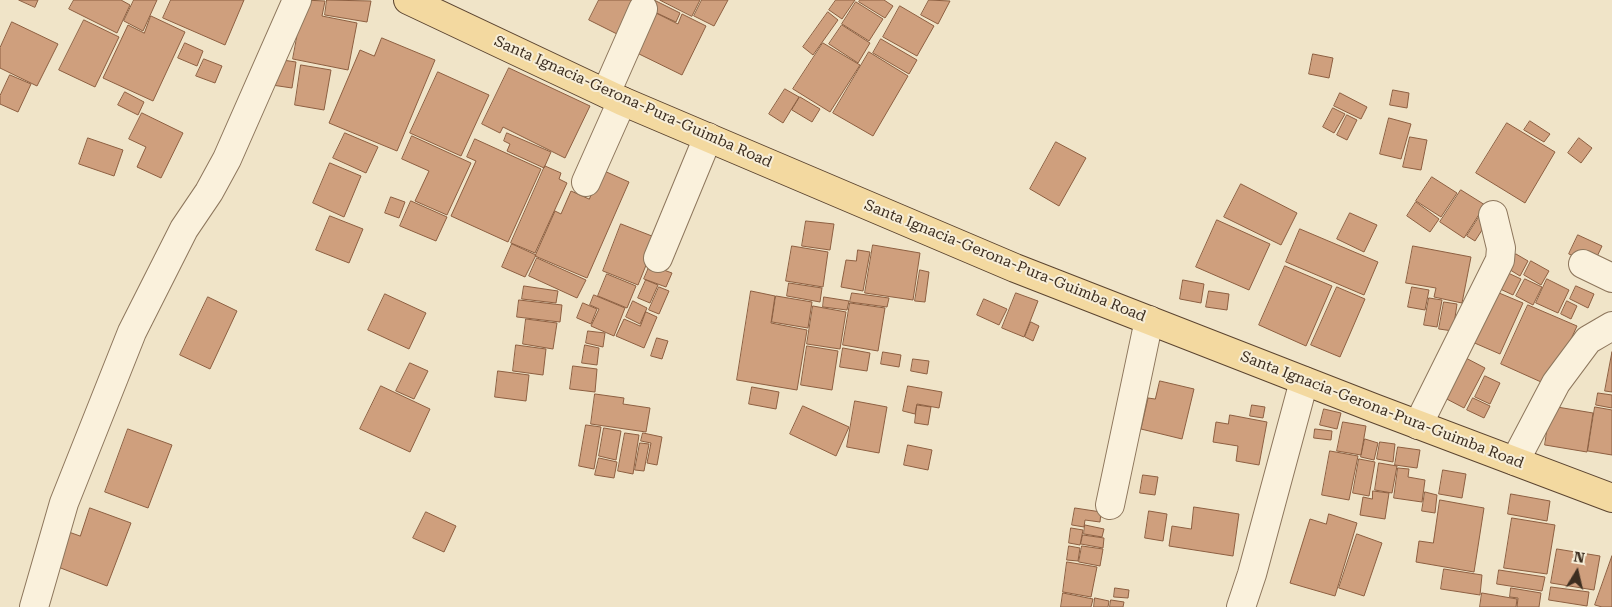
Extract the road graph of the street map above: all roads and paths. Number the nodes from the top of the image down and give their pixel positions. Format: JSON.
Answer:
{"nodes":[{"id":1,"x":297,"y":0,"type":"edge"},
{"id":2,"x":408,"y":0,"type":"edge"},
{"id":3,"x":643,"y":9,"type":"dead end"},
{"id":4,"x":614,"y":97,"type":"junction"},
{"id":5,"x":708,"y":137,"type":"junction"},
{"id":6,"x":586,"y":182,"type":"dead end"},
{"id":7,"x":1493,"y":215,"type":"dead end"},
{"id":8,"x":658,"y":258,"type":"dead end"},
{"id":9,"x":1583,"y":264,"type":"dead end"},
{"id":10,"x":1612,"y":278,"type":"edge"},
{"id":11,"x":1149,"y":320,"type":"junction"},
{"id":12,"x":1612,"y":326,"type":"edge"},
{"id":13,"x":1304,"y":381,"type":"junction"},
{"id":14,"x":1418,"y":425,"type":"junction"},
{"id":15,"x":1515,"y":461,"type":"junction"},
{"id":16,"x":1612,"y":496,"type":"edge"},
{"id":17,"x":1110,"y":505,"type":"dead end"},
{"id":18,"x":34,"y":607,"type":"edge"},
{"id":19,"x":1241,"y":607,"type":"edge"}],
"edges":[{"from":1,"to":18,"type":"street"},
{"from":2,"to":4,"type":"main road","name":"Santa Ignacia-Gerona-Pura-Guimba Road"},
{"from":3,"to":4,"type":"street"},
{"from":4,"to":5,"type":"main road","name":"Santa Ignacia-Gerona-Pura-Guimba Road"},
{"from":4,"to":6,"type":"street"},
{"from":5,"to":8,"type":"street"},
{"from":5,"to":11,"type":"main road","name":"Santa Ignacia-Gerona-Pura-Guimba Road"},
{"from":7,"to":14,"type":"street"},
{"from":9,"to":10,"type":"street"},
{"from":11,"to":13,"type":"main road","name":"Santa Ignacia-Gerona-Pura-Guimba Road"},
{"from":11,"to":17,"type":"street"},
{"from":12,"to":15,"type":"street"},
{"from":13,"to":14,"type":"main road","name":"Santa Ignacia-Gerona-Pura-Guimba Road"},
{"from":13,"to":19,"type":"street"},
{"from":14,"to":15,"type":"main road","name":"Santa Ignacia-Gerona-Pura-Guimba Road"},
{"from":15,"to":16,"type":"main road","name":"Santa Ignacia-Gerona-Pura-Guimba Road"}]}
